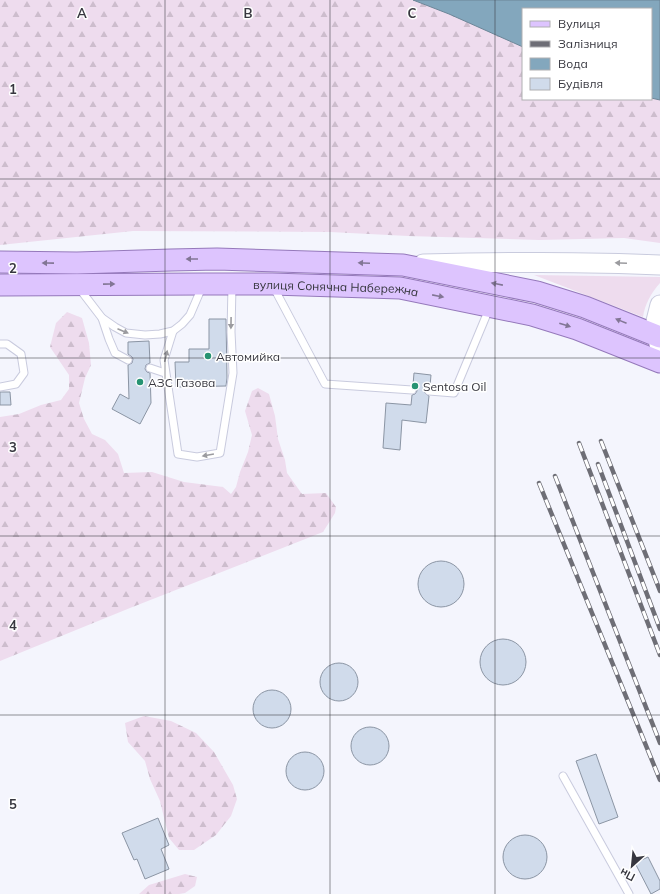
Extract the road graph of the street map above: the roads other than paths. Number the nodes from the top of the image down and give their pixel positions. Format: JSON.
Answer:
{"nodes":[{"id":1,"x":0,"y":262,"type":"edge"},
{"id":2,"x":403,"y":265,"type":"junction"},
{"id":3,"x":660,"y":265,"type":"edge"},
{"id":4,"x":77,"y":274,"type":"junction"},
{"id":5,"x":217,"y":276,"type":"junction"},
{"id":6,"x":272,"y":284,"type":"junction"},
{"id":7,"x":0,"y":285,"type":"edge"},
{"id":8,"x":660,"y":305,"type":"edge"},
{"id":9,"x":490,"y":306,"type":"junction"},
{"id":10,"x":102,"y":318,"type":"junction"},
{"id":11,"x":173,"y":332,"type":"junction"},
{"id":12,"x":659,"y":340,"type":"edge"},
{"id":13,"x":0,"y":344,"type":"edge"},
{"id":14,"x":128,"y":360,"type":"dead end"},
{"id":15,"x":660,"y":362,"type":"edge"},
{"id":16,"x":150,"y":368,"type":"dead end"},
{"id":17,"x":165,"y":373,"type":"junction"},
{"id":18,"x":0,"y":388,"type":"edge"},
{"id":19,"x":412,"y":390,"type":"dead end"},
{"id":20,"x":429,"y":391,"type":"dead end"},
{"id":21,"x":563,"y":776,"type":"dead end"},
{"id":22,"x":629,"y":894,"type":"edge"}],
"edges":[{"from":4,"to":1,"type":"main road","name":"вулиця Сонячна Набережна","one_way":true},
{"from":3,"to":2,"type":"main road","one_way":true},
{"from":2,"to":5,"type":"main road","name":"вулиця Сонячна Набережна","one_way":true},
{"from":12,"to":2,"type":"main road","name":"вулиця Сонячна Набережна","one_way":true},
{"from":4,"to":5,"type":"main road","name":"вулиця Сонячна Набережна","one_way":true},
{"from":5,"to":4,"type":"main road","name":"вулиця Сонячна Набережна","one_way":true},
{"from":4,"to":7,"type":"main road","name":"вулиця Сонячна Набережна"},
{"from":4,"to":10,"type":"lane"},
{"from":5,"to":6,"type":"main road","name":"вулиця Сонячна Набережна"},
{"from":5,"to":11,"type":"lane"},
{"from":5,"to":17,"type":"lane","one_way":true},
{"from":6,"to":9,"type":"main road","name":"вулиця Сонячна Набережна","one_way":true},
{"from":6,"to":19,"type":"lane"},
{"from":8,"to":12,"type":"main road"},
{"from":9,"to":15,"type":"main road","name":"вулиця Сонячна Набережна","one_way":true},
{"from":9,"to":20,"type":"lane"},
{"from":10,"to":11,"type":"lane","one_way":true},
{"from":10,"to":14,"type":"lane"},
{"from":17,"to":11,"type":"lane","one_way":true},
{"from":13,"to":18,"type":"lane"},
{"from":16,"to":17,"type":"lane"},
{"from":21,"to":22,"type":"lane"}]}
